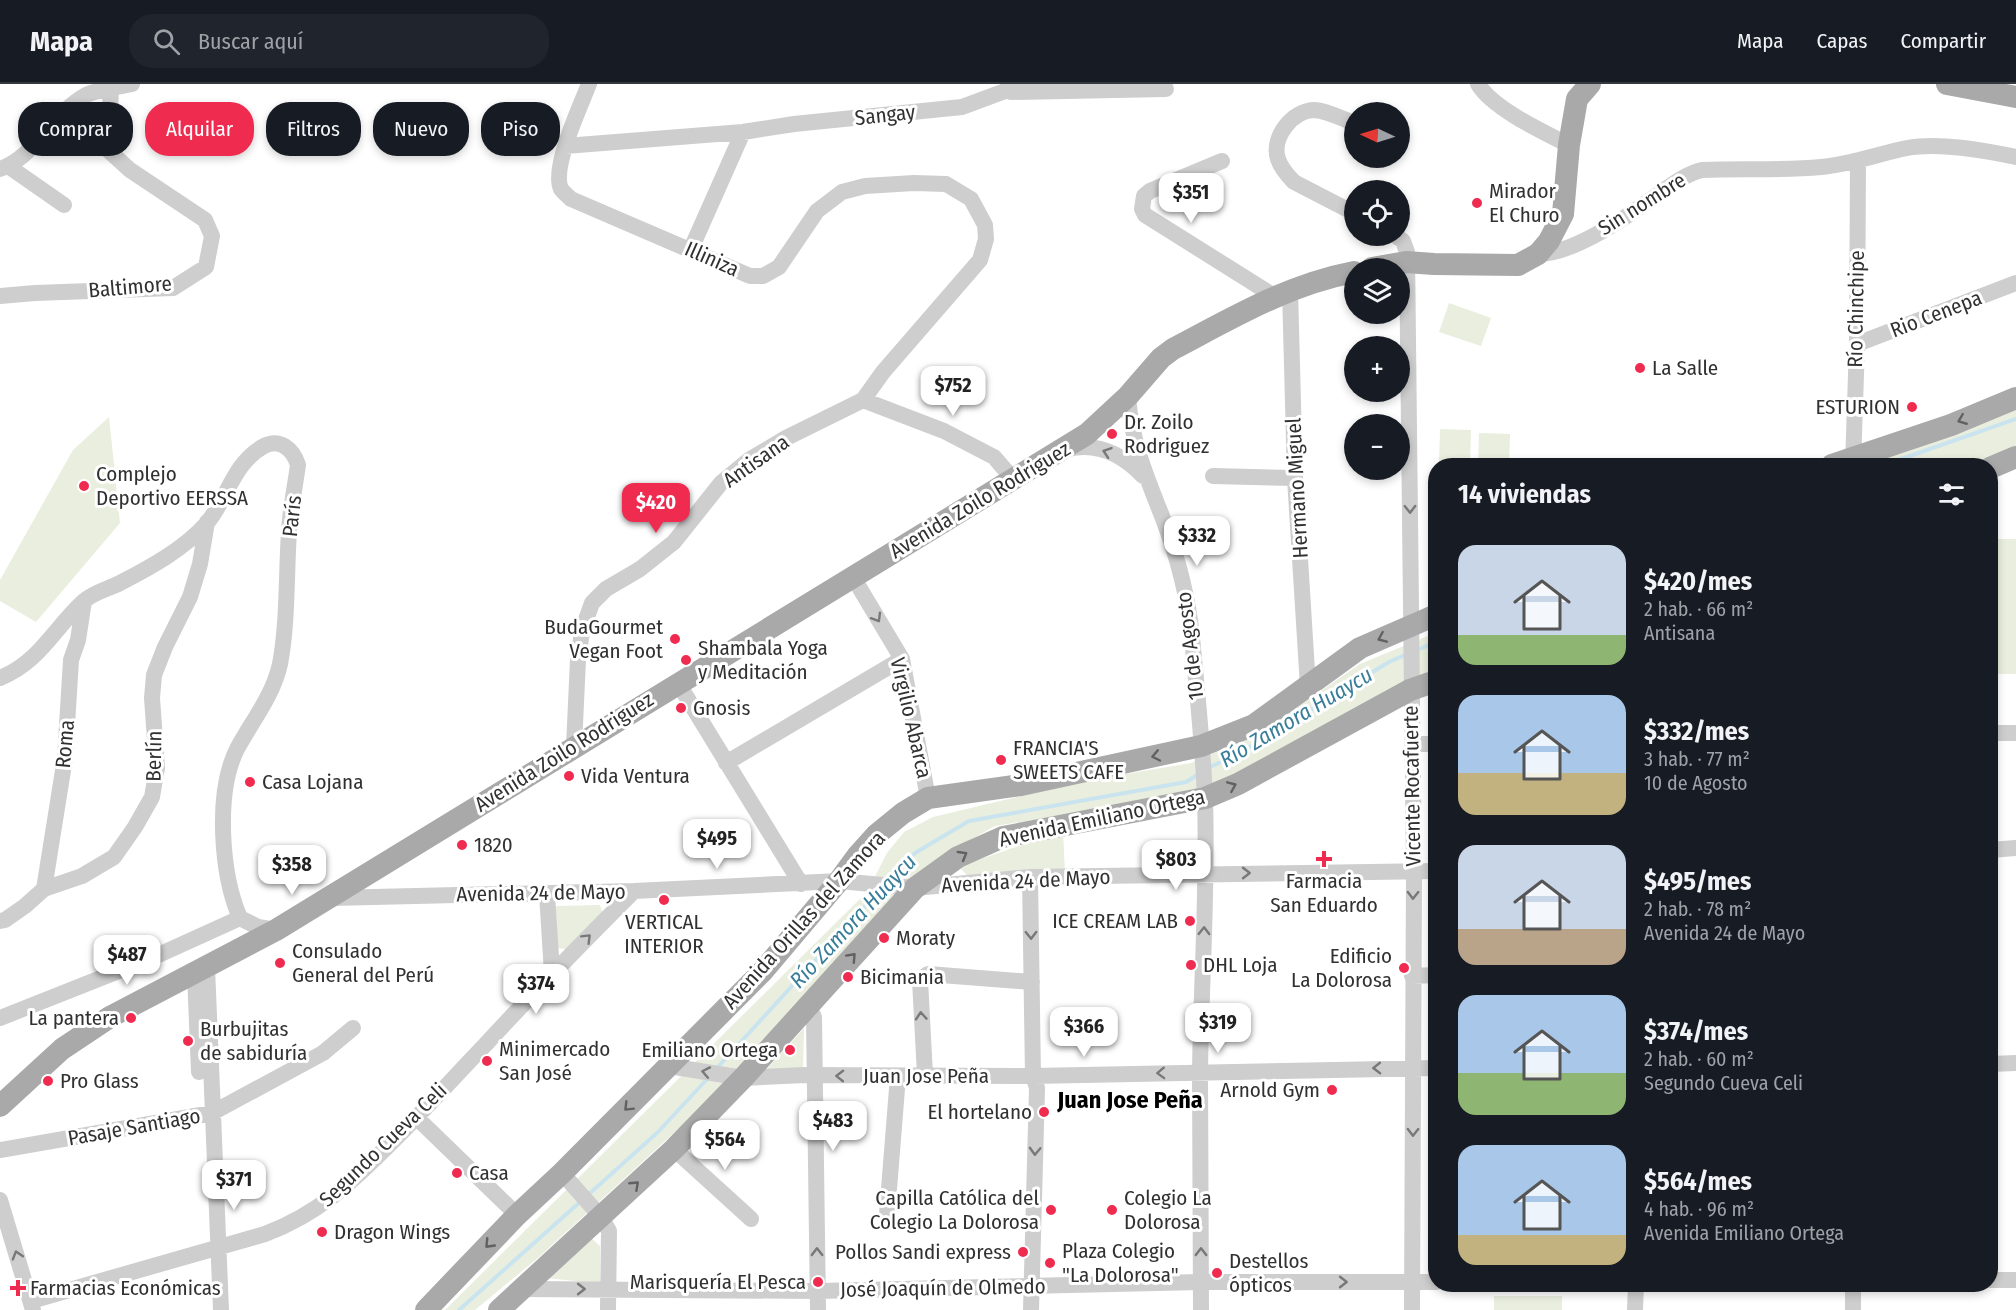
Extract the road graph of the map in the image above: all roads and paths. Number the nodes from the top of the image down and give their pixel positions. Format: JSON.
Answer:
{"nodes":[{"id":1,"x":132,"y":84,"type":"edge"},
{"id":2,"x":589,"y":84,"type":"edge"},
{"id":3,"x":1024,"y":84,"type":"edge"},
{"id":4,"x":1478,"y":84,"type":"edge"},
{"id":5,"x":1590,"y":84,"type":"edge"},
{"id":6,"x":1947,"y":84,"type":"edge"},
{"id":7,"x":111,"y":89,"type":"junction"},
{"id":8,"x":1166,"y":89,"type":"dead end"},
{"id":9,"x":1001,"y":93,"type":"junction"},
{"id":10,"x":2016,"y":97,"type":"edge"},
{"id":11,"x":77,"y":102,"type":"edge"},
{"id":12,"x":110,"y":102,"type":"edge"},
{"id":13,"x":1344,"y":120,"type":"edge"},
{"id":14,"x":743,"y":132,"type":"junction"},
{"id":15,"x":1569,"y":145,"type":"junction"},
{"id":16,"x":565,"y":146,"type":"junction"},
{"id":17,"x":20,"y":156,"type":"edge"},
{"id":18,"x":115,"y":156,"type":"edge"},
{"id":19,"x":2013,"y":156,"type":"edge"},
{"id":20,"x":1222,"y":161,"type":"dead end"},
{"id":21,"x":1858,"y":161,"type":"junction"},
{"id":22,"x":4,"y":167,"type":"edge"},
{"id":23,"x":64,"y":205,"type":"dead end"},
{"id":24,"x":1344,"y":208,"type":"edge"},
{"id":25,"x":986,"y":239,"type":"joint"},
{"id":26,"x":691,"y":249,"type":"junction"},
{"id":27,"x":1538,"y":254,"type":"junction"},
{"id":28,"x":1410,"y":262,"type":"edge"},
{"id":29,"x":1344,"y":274,"type":"edge"},
{"id":30,"x":2016,"y":283,"type":"edge"},
{"id":31,"x":1282,"y":293,"type":"junction"},
{"id":32,"x":0,"y":296,"type":"edge"},
{"id":33,"x":1407,"y":324,"type":"edge"},
{"id":34,"x":1857,"y":344,"type":"junction"},
{"id":35,"x":1128,"y":396,"type":"junction"},
{"id":36,"x":2016,"y":398,"type":"edge"},
{"id":37,"x":863,"y":400,"type":"junction"},
{"id":38,"x":1059,"y":451,"type":"junction"},
{"id":39,"x":2016,"y":457,"type":"edge"},
{"id":40,"x":1846,"y":458,"type":"edge"},
{"id":41,"x":1860,"y":458,"type":"edge"},
{"id":42,"x":2000,"y":467,"type":"edge"},
{"id":43,"x":1213,"y":476,"type":"dead end"},
{"id":44,"x":1296,"y":478,"type":"junction"},
{"id":45,"x":1013,"y":479,"type":"junction"},
{"id":46,"x":1146,"y":479,"type":"junction"},
{"id":47,"x":207,"y":522,"type":"junction"},
{"id":48,"x":853,"y":577,"type":"junction"},
{"id":49,"x":85,"y":600,"type":"junction"},
{"id":50,"x":1428,"y":618,"type":"edge"},
{"id":51,"x":1412,"y":625,"type":"junction"},
{"id":52,"x":902,"y":659,"type":"junction"},
{"id":53,"x":0,"y":678,"type":"edge"},
{"id":54,"x":678,"y":683,"type":"junction"},
{"id":55,"x":1428,"y":684,"type":"edge"},
{"id":56,"x":1308,"y":687,"type":"junction"},
{"id":57,"x":1410,"y":690,"type":"junction"},
{"id":58,"x":1998,"y":733,"type":"edge"},
{"id":59,"x":2016,"y":733,"type":"edge"},
{"id":60,"x":1412,"y":744,"type":"junction"},
{"id":61,"x":1428,"y":744,"type":"edge"},
{"id":62,"x":574,"y":746,"type":"junction"},
{"id":63,"x":1201,"y":746,"type":"junction"},
{"id":64,"x":726,"y":763,"type":"junction"},
{"id":65,"x":928,"y":798,"type":"junction"},
{"id":66,"x":1205,"y":798,"type":"junction"},
{"id":67,"x":2016,"y":849,"type":"edge"},
{"id":68,"x":1998,"y":850,"type":"edge"},
{"id":69,"x":1414,"y":872,"type":"junction"},
{"id":70,"x":1428,"y":872,"type":"edge"},
{"id":71,"x":1205,"y":874,"type":"junction"},
{"id":72,"x":1030,"y":877,"type":"junction"},
{"id":73,"x":839,"y":881,"type":"junction"},
{"id":74,"x":801,"y":884,"type":"junction"},
{"id":75,"x":915,"y":888,"type":"junction"},
{"id":76,"x":44,"y":889,"type":"junction"},
{"id":77,"x":634,"y":891,"type":"junction"},
{"id":78,"x":547,"y":894,"type":"junction"},
{"id":79,"x":330,"y":898,"type":"junction"},
{"id":80,"x":240,"y":918,"type":"junction"},
{"id":81,"x":0,"y":921,"type":"edge"},
{"id":82,"x":276,"y":930,"type":"junction"},
{"id":83,"x":201,"y":971,"type":"junction"},
{"id":84,"x":552,"y":973,"type":"junction"},
{"id":85,"x":1428,"y":975,"type":"edge"},
{"id":86,"x":1412,"y":976,"type":"junction"},
{"id":87,"x":1032,"y":982,"type":"junction"},
{"id":88,"x":808,"y":1005,"type":"junction"},
{"id":89,"x":0,"y":1018,"type":"edge"},
{"id":90,"x":353,"y":1028,"type":"dead end"},
{"id":91,"x":2016,"y":1063,"type":"edge"},
{"id":92,"x":1998,"y":1064,"type":"edge"},
{"id":93,"x":675,"y":1067,"type":"junction"},
{"id":94,"x":1414,"y":1067,"type":"junction"},
{"id":95,"x":1428,"y":1068,"type":"edge"},
{"id":96,"x":1200,"y":1072,"type":"junction"},
{"id":97,"x":925,"y":1075,"type":"junction"},
{"id":98,"x":815,"y":1076,"type":"junction"},
{"id":99,"x":898,"y":1076,"type":"junction"},
{"id":100,"x":1033,"y":1076,"type":"junction"},
{"id":101,"x":736,"y":1077,"type":"junction"},
{"id":102,"x":0,"y":1106,"type":"edge"},
{"id":103,"x":206,"y":1114,"type":"junction"},
{"id":104,"x":417,"y":1118,"type":"junction"},
{"id":105,"x":674,"y":1149,"type":"junction"},
{"id":106,"x":0,"y":1150,"type":"edge"},
{"id":107,"x":562,"y":1173,"type":"junction"},
{"id":108,"x":0,"y":1200,"type":"edge"},
{"id":109,"x":886,"y":1214,"type":"dead end"},
{"id":110,"x":517,"y":1215,"type":"junction"},
{"id":111,"x":601,"y":1217,"type":"junction"},
{"id":112,"x":751,"y":1219,"type":"dead end"},
{"id":113,"x":213,"y":1249,"type":"junction"},
{"id":114,"x":1998,"y":1280,"type":"edge"},
{"id":115,"x":2016,"y":1280,"type":"edge"},
{"id":116,"x":1201,"y":1282,"type":"junction"},
{"id":117,"x":1411,"y":1282,"type":"junction"},
{"id":118,"x":1428,"y":1282,"type":"edge"},
{"id":119,"x":1031,"y":1286,"type":"junction"},
{"id":120,"x":522,"y":1288,"type":"junction"},
{"id":121,"x":609,"y":1289,"type":"junction"},
{"id":122,"x":818,"y":1291,"type":"junction"},
{"id":123,"x":1636,"y":1292,"type":"edge"},
{"id":124,"x":1853,"y":1292,"type":"edge"},
{"id":125,"x":32,"y":1305,"type":"edge"},
{"id":126,"x":210,"y":1310,"type":"edge"},
{"id":127,"x":221,"y":1310,"type":"edge"},
{"id":128,"x":426,"y":1310,"type":"edge"},
{"id":129,"x":499,"y":1310,"type":"edge"},
{"id":130,"x":608,"y":1310,"type":"edge"},
{"id":131,"x":818,"y":1310,"type":"edge"},
{"id":132,"x":1032,"y":1310,"type":"edge"},
{"id":133,"x":1201,"y":1310,"type":"edge"},
{"id":134,"x":1412,"y":1310,"type":"edge"},
{"id":135,"x":1635,"y":1310,"type":"edge"},
{"id":136,"x":1853,"y":1310,"type":"edge"}],
"edges":[{"from":1,"to":7,"type":"street"},
{"from":2,"to":16,"type":"street","name":"Illiniza"},
{"from":3,"to":9,"type":"street","name":"Sangay"},
{"from":4,"to":15,"type":"street"},
{"from":5,"to":15,"type":"main road"},
{"from":6,"to":10,"type":"main road"},
{"from":7,"to":11,"type":"street"},
{"from":7,"to":12,"type":"street"},
{"from":8,"to":9,"type":"street"},
{"from":9,"to":14,"type":"street","name":"Sangay"},
{"from":13,"to":24,"type":"street"},
{"from":14,"to":16,"type":"street","name":"Sangay"},
{"from":14,"to":26,"type":"street"},
{"from":15,"to":27,"type":"main road"},
{"from":16,"to":26,"type":"street","name":"Illiniza"},
{"from":17,"to":22,"type":"street"},
{"from":18,"to":32,"type":"street","name":"Baltimore"},
{"from":19,"to":21,"type":"street","name":"Sin nombre"},
{"from":20,"to":31,"type":"street"},
{"from":21,"to":27,"type":"street","name":"Sin nombre"},
{"from":21,"to":34,"type":"street","name":"Río Chinchipe"},
{"from":22,"to":23,"type":"street"},
{"from":25,"to":26,"type":"street","name":"Illiniza"},
{"from":25,"to":37,"type":"street","name":"Antisana"},
{"from":27,"to":28,"type":"main road"},
{"from":29,"to":31,"type":"main road","name":"Avenida Zoilo Rodriguez"},
{"from":30,"to":34,"type":"street","name":"Rio Cenepa"},
{"from":31,"to":35,"type":"main road","name":"Avenida Zoilo Rodriguez"},
{"from":31,"to":44,"type":"street","name":"Hermano Miguel"},
{"from":33,"to":51,"type":"street","name":"Vicente Rocafuerte","one_way":true},
{"from":34,"to":40,"type":"street","name":"Río Chinchipe"},
{"from":35,"to":38,"type":"main road","name":"Avenida Zoilo Rodriguez"},
{"from":35,"to":46,"type":"street","name":"10 de Agosto"},
{"from":36,"to":41,"type":"main road","one_way":true},
{"from":37,"to":45,"type":"street"},
{"from":37,"to":62,"type":"street","name":"Antisana"},
{"from":38,"to":45,"type":"main road","name":"Avenida Zoilo Rodriguez"},
{"from":46,"to":38,"type":"street","name":"10 de Agosto","one_way":true},
{"from":39,"to":42,"type":"main road"},
{"from":43,"to":44,"type":"street"},
{"from":44,"to":56,"type":"street","name":"Hermano Miguel"},
{"from":45,"to":48,"type":"main road","name":"Avenida Zoilo Rodriguez"},
{"from":46,"to":63,"type":"street","name":"10 de Agosto"},
{"from":47,"to":49,"type":"street","name":"París"},
{"from":47,"to":76,"type":"street","name":"Berlín"},
{"from":47,"to":80,"type":"street","name":"París"},
{"from":48,"to":52,"type":"street","name":"Virgilio Abarca","one_way":true},
{"from":48,"to":54,"type":"main road","name":"Avenida Zoilo Rodriguez"},
{"from":49,"to":53,"type":"street","name":"París"},
{"from":49,"to":76,"type":"street","name":"Roma"},
{"from":50,"to":51,"type":"main road","name":"Avenida Orillas del Zamora"},
{"from":51,"to":56,"type":"main road","name":"Avenida Orillas del Zamora","one_way":true},
{"from":51,"to":57,"type":"street","name":"Vicente Rocafuerte"},
{"from":52,"to":64,"type":"street"},
{"from":52,"to":65,"type":"street","name":"Virgilio Abarca"},
{"from":54,"to":62,"type":"main road","name":"Avenida Zoilo Rodriguez"},
{"from":54,"to":64,"type":"street"},
{"from":55,"to":57,"type":"main road","name":"Avenida Emiliano Ortega"},
{"from":56,"to":63,"type":"main road","name":"Avenida Orillas del Zamora"},
{"from":57,"to":60,"type":"street","name":"Vicente Rocafuerte"},
{"from":66,"to":57,"type":"main road","name":"Avenida Emiliano Ortega","one_way":true},
{"from":58,"to":59,"type":"street"},
{"from":60,"to":61,"type":"street"},
{"from":60,"to":69,"type":"street","name":"Vicente Rocafuerte"},
{"from":62,"to":79,"type":"main road","name":"Avenida Zoilo Rodriguez"},
{"from":63,"to":65,"type":"main road","name":"Avenida Orillas del Zamora","one_way":true},
{"from":63,"to":66,"type":"street","name":"10 de Agosto"},
{"from":64,"to":74,"type":"street"},
{"from":65,"to":73,"type":"main road","name":"Avenida Orillas del Zamora"},
{"from":66,"to":71,"type":"street"},
{"from":75,"to":66,"type":"main road","name":"Avenida Emiliano Ortega","one_way":true},
{"from":67,"to":68,"type":"street"},
{"from":69,"to":70,"type":"street","name":"Avenida 24 de Mayo"},
{"from":71,"to":69,"type":"street","name":"Avenida 24 de Mayo","one_way":true},
{"from":69,"to":86,"type":"street","name":"Vicente Rocafuerte","one_way":true},
{"from":71,"to":72,"type":"street","name":"Avenida 24 de Mayo"},
{"from":96,"to":71,"type":"street","one_way":true},
{"from":72,"to":75,"type":"street","name":"Avenida 24 de Mayo"},
{"from":72,"to":87,"type":"street","one_way":true},
{"from":73,"to":74,"type":"street","name":"Avenida 24 de Mayo"},
{"from":73,"to":75,"type":"street","name":"Avenida 24 de Mayo"},
{"from":73,"to":93,"type":"main road","name":"Avenida Orillas del Zamora"},
{"from":74,"to":77,"type":"street","name":"Avenida 24 de Mayo"},
{"from":88,"to":75,"type":"main road","name":"Avenida Emiliano Ortega","one_way":true},
{"from":76,"to":81,"type":"street","name":"Berlín"},
{"from":77,"to":78,"type":"street","name":"Avenida 24 de Mayo"},
{"from":84,"to":77,"type":"street","name":"Segundo Cueva Celi","one_way":true},
{"from":78,"to":79,"type":"street","name":"Avenida 24 de Mayo"},
{"from":78,"to":84,"type":"street"},
{"from":79,"to":82,"type":"main road","name":"Avenida Zoilo Rodriguez"},
{"from":80,"to":82,"type":"street"},
{"from":80,"to":89,"type":"street"},
{"from":82,"to":83,"type":"main road","name":"Avenida Zoilo Rodriguez"},
{"from":83,"to":102,"type":"main road","name":"Avenida Zoilo Rodriguez"},
{"from":83,"to":103,"type":"street"},
{"from":84,"to":104,"type":"street","name":"Segundo Cueva Celi"},
{"from":85,"to":86,"type":"street"},
{"from":86,"to":94,"type":"street","name":"Vicente Rocafuerte"},
{"from":97,"to":87,"type":"street","one_way":true},
{"from":87,"to":100,"type":"street"},
{"from":88,"to":98,"type":"street"},
{"from":88,"to":101,"type":"main road","name":"Avenida Emiliano Ortega"},
{"from":90,"to":103,"type":"street","name":"Pasaje Santiago"},
{"from":91,"to":92,"type":"street"},
{"from":101,"to":93,"type":"street","name":"Juan Jose Peña","one_way":true},
{"from":93,"to":107,"type":"main road","name":"Avenida Orillas del Zamora","one_way":true},
{"from":94,"to":95,"type":"street","name":"Juan Jose Peña"},
{"from":94,"to":96,"type":"street","name":"Juan Jose Peña","one_way":true},
{"from":94,"to":117,"type":"street","name":"Vicente Rocafuerte","one_way":true},
{"from":96,"to":100,"type":"street","name":"Juan Jose Peña","one_way":true},
{"from":116,"to":96,"type":"street","one_way":true},
{"from":97,"to":99,"type":"street","name":"Juan Jose Peña"},
{"from":97,"to":100,"type":"street","name":"Juan Jose Peña"},
{"from":99,"to":98,"type":"street","name":"Juan Jose Peña","one_way":true},
{"from":98,"to":101,"type":"street","name":"Juan Jose Peña"},
{"from":122,"to":98,"type":"street","one_way":true},
{"from":99,"to":109,"type":"street"},
{"from":100,"to":119,"type":"street","one_way":true},
{"from":101,"to":105,"type":"main road","name":"Avenida Emiliano Ortega"},
{"from":103,"to":106,"type":"street","name":"Pasaje Santiago"},
{"from":103,"to":113,"type":"street"},
{"from":104,"to":110,"type":"street"},
{"from":104,"to":113,"type":"street","name":"Segundo Cueva Celi"},
{"from":111,"to":105,"type":"main road","name":"Avenida Emiliano Ortega","one_way":true},
{"from":105,"to":112,"type":"street"},
{"from":107,"to":110,"type":"main road","name":"Avenida Orillas del Zamora"},
{"from":107,"to":111,"type":"street"},
{"from":125,"to":108,"type":"street","one_way":true},
{"from":110,"to":128,"type":"main road","name":"Avenida Orillas del Zamora","one_way":true},
{"from":111,"to":120,"type":"main road","name":"Avenida Emiliano Ortega"},
{"from":111,"to":121,"type":"street"},
{"from":113,"to":125,"type":"street","name":"Segundo Cueva Celi"},
{"from":113,"to":126,"type":"street"},
{"from":113,"to":127,"type":"street"},
{"from":114,"to":115,"type":"street"},
{"from":116,"to":117,"type":"street","name":"José Joaquín de Olmedo","one_way":true},
{"from":116,"to":119,"type":"street","name":"José Joaquín de Olmedo"},
{"from":116,"to":133,"type":"street"},
{"from":117,"to":118,"type":"street","name":"José Joaquín de Olmedo"},
{"from":117,"to":134,"type":"street","name":"Vicente Rocafuerte"},
{"from":119,"to":122,"type":"street","name":"José Joaquín de Olmedo"},
{"from":119,"to":132,"type":"street"},
{"from":120,"to":121,"type":"street","name":"José Joaquín de Olmedo","one_way":true},
{"from":120,"to":129,"type":"main road","name":"Avenida Emiliano Ortega"},
{"from":121,"to":122,"type":"street","name":"José Joaquín de Olmedo"},
{"from":121,"to":130,"type":"street"},
{"from":122,"to":131,"type":"street"},
{"from":123,"to":135,"type":"street"},
{"from":124,"to":136,"type":"street"}]}
